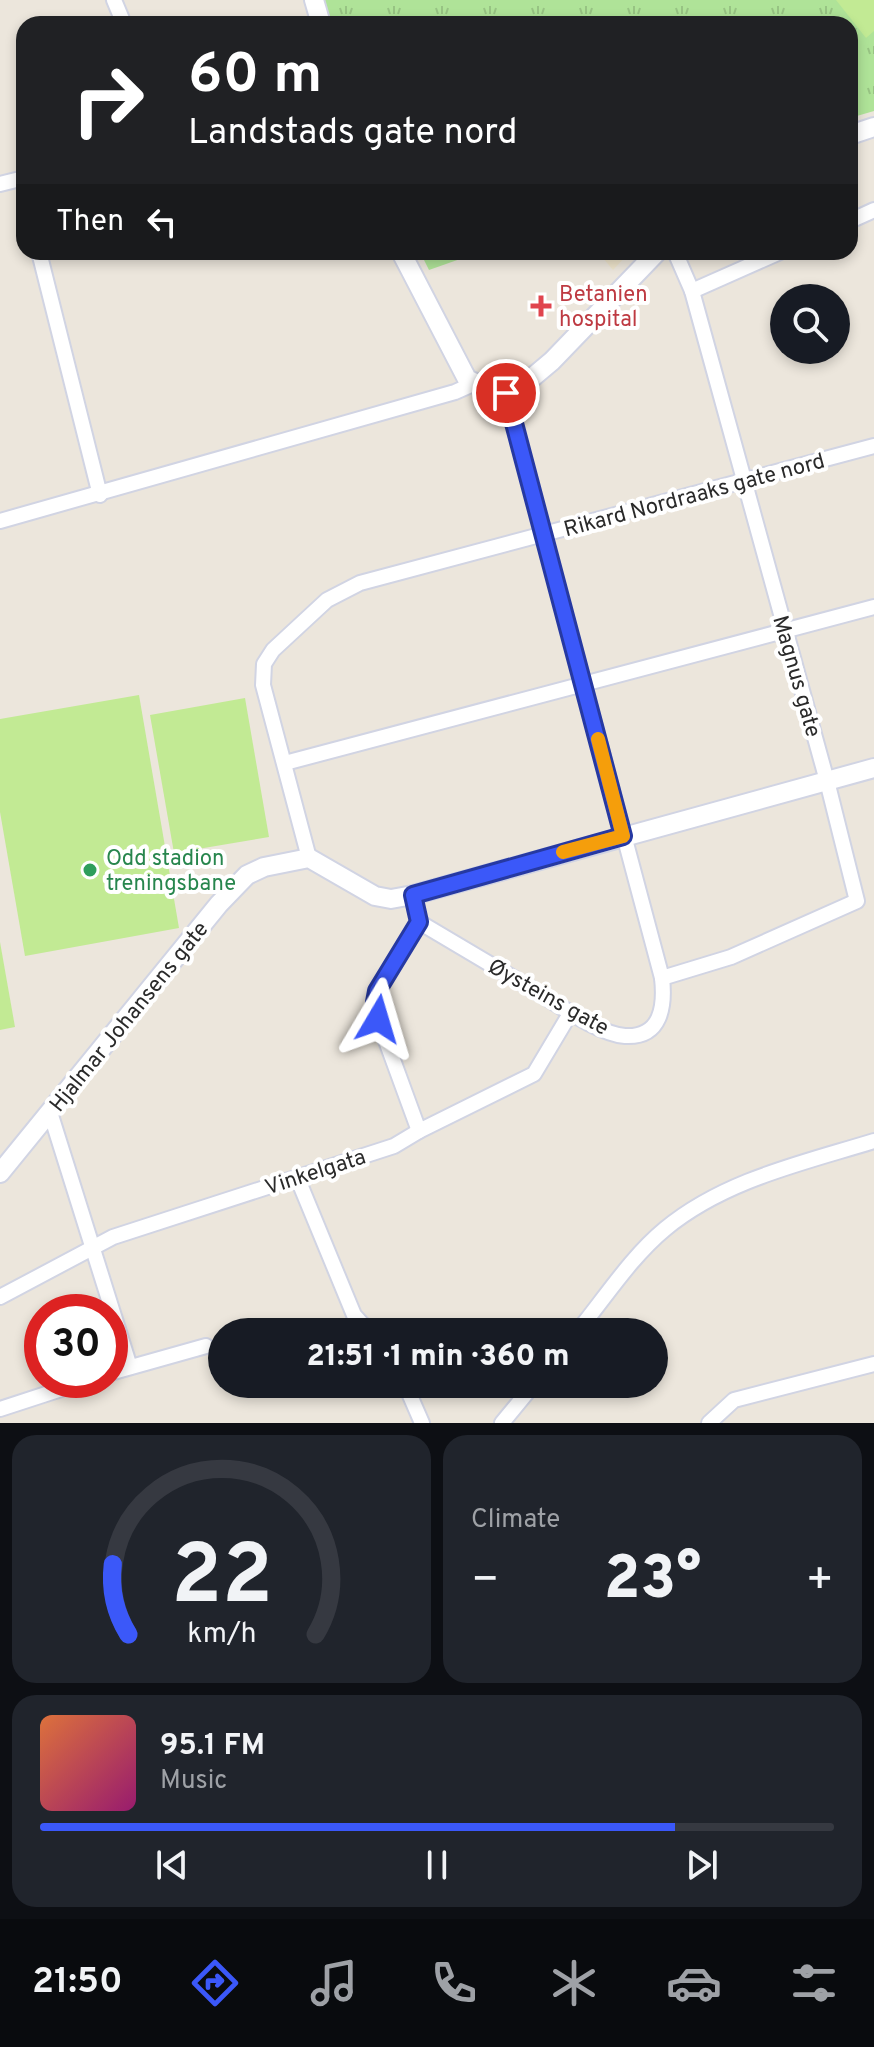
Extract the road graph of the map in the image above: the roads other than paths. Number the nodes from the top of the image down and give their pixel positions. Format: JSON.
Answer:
{"nodes":[{"id":1,"x":41,"y":260,"type":"edge"},
{"id":2,"x":405,"y":260,"type":"edge"},
{"id":3,"x":649,"y":260,"type":"edge"},
{"id":4,"x":678,"y":260,"type":"edge"},
{"id":5,"x":762,"y":260,"type":"edge"},
{"id":6,"x":692,"y":291,"type":"junction"},
{"id":7,"x":473,"y":384,"type":"junction"},
{"id":8,"x":506,"y":393,"type":"junction"},
{"id":9,"x":874,"y":446,"type":"edge"},
{"id":10,"x":743,"y":483,"type":"junction"},
{"id":11,"x":100,"y":495,"type":"junction"},
{"id":12,"x":0,"y":521,"type":"edge"},
{"id":13,"x":543,"y":534,"type":"junction"},
{"id":14,"x":874,"y":607,"type":"edge"},
{"id":15,"x":785,"y":632,"type":"junction"},
{"id":16,"x":585,"y":685,"type":"junction"},
{"id":17,"x":285,"y":763,"type":"junction"},
{"id":18,"x":874,"y":768,"type":"edge"},
{"id":19,"x":827,"y":781,"type":"junction"},
{"id":20,"x":623,"y":836,"type":"junction"},
{"id":21,"x":309,"y":858,"type":"junction"},
{"id":22,"x":413,"y":895,"type":"junction"},
{"id":23,"x":419,"y":922,"type":"junction"},
{"id":24,"x":662,"y":978,"type":"junction"},
{"id":25,"x":571,"y":1012,"type":"junction"},
{"id":26,"x":50,"y":1112,"type":"junction"},
{"id":27,"x":419,"y":1131,"type":"junction"},
{"id":28,"x":874,"y":1141,"type":"edge"},
{"id":29,"x":0,"y":1173,"type":"edge"},
{"id":30,"x":297,"y":1177,"type":"junction"},
{"id":31,"x":93,"y":1247,"type":"junction"},
{"id":32,"x":0,"y":1297,"type":"edge"},
{"id":33,"x":357,"y":1318,"type":"edge"},
{"id":34,"x":589,"y":1318,"type":"edge"},
{"id":35,"x":206,"y":1346,"type":"dead end"},
{"id":36,"x":874,"y":1364,"type":"edge"},
{"id":37,"x":130,"y":1367,"type":"joint"},
{"id":38,"x":34,"y":1398,"type":"edge"},
{"id":39,"x":411,"y":1398,"type":"edge"},
{"id":40,"x":523,"y":1398,"type":"edge"},
{"id":41,"x":0,"y":1409,"type":"edge"},
{"id":42,"x":422,"y":1423,"type":"edge"},
{"id":43,"x":502,"y":1423,"type":"edge"},
{"id":44,"x":709,"y":1423,"type":"edge"}],
"edges":[{"from":1,"to":11,"type":"street"},
{"from":2,"to":7,"type":"street"},
{"from":3,"to":8,"type":"street"},
{"from":4,"to":6,"type":"street","name":"Magnus gate"},
{"from":5,"to":6,"type":"street"},
{"from":6,"to":10,"type":"street","name":"Magnus gate"},
{"from":7,"to":8,"type":"street"},
{"from":7,"to":11,"type":"street"},
{"from":8,"to":13,"type":"street","name":"Øysteins gate"},
{"from":9,"to":10,"type":"street","name":"Rikard Nordraaks gate nord"},
{"from":10,"to":13,"type":"street","name":"Rikard Nordraaks gate nord"},
{"from":10,"to":15,"type":"street","name":"Magnus gate"},
{"from":11,"to":12,"type":"street"},
{"from":13,"to":16,"type":"street","name":"Øysteins gate"},
{"from":13,"to":17,"type":"street","name":"Rikard Nordraaks gate nord"},
{"from":14,"to":15,"type":"street"},
{"from":15,"to":16,"type":"street"},
{"from":15,"to":19,"type":"street","name":"Magnus gate"},
{"from":16,"to":17,"type":"street"},
{"from":16,"to":20,"type":"street","name":"Øysteins gate"},
{"from":17,"to":21,"type":"street"},
{"from":18,"to":19,"type":"street"},
{"from":19,"to":20,"type":"street"},
{"from":19,"to":24,"type":"street","name":"Magnus gate"},
{"from":20,"to":22,"type":"street"},
{"from":20,"to":24,"type":"street","name":"Øysteins gate"},
{"from":21,"to":22,"type":"street"},
{"from":21,"to":26,"type":"street","name":"Hjalmar Johansens gate"},
{"from":22,"to":23,"type":"street"},
{"from":23,"to":25,"type":"street","name":"Øysteins gate"},
{"from":23,"to":27,"type":"street"},
{"from":24,"to":25,"type":"street","name":"Øysteins gate"},
{"from":25,"to":27,"type":"street","name":"Vinkelgata"},
{"from":26,"to":29,"type":"street","name":"Hjalmar Johansens gate"},
{"from":26,"to":31,"type":"street"},
{"from":27,"to":30,"type":"street","name":"Vinkelgata"},
{"from":28,"to":34,"type":"street"},
{"from":30,"to":31,"type":"street","name":"Vinkelgata"},
{"from":30,"to":33,"type":"street"},
{"from":31,"to":32,"type":"street","name":"Vinkelgata"},
{"from":31,"to":37,"type":"street"},
{"from":35,"to":37,"type":"street"},
{"from":36,"to":44,"type":"street"},
{"from":38,"to":41,"type":"street"},
{"from":39,"to":42,"type":"street"},
{"from":40,"to":43,"type":"street"}]}
